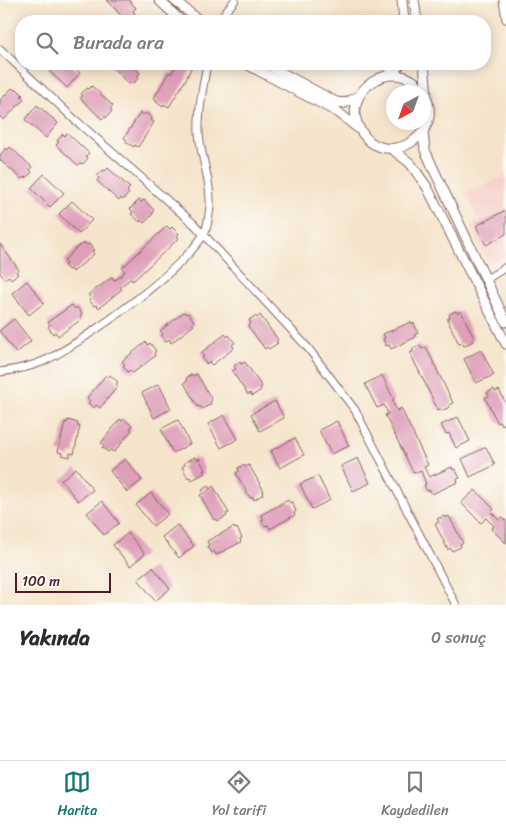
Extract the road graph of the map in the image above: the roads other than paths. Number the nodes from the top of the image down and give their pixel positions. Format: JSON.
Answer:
{"nodes":[{"id":1,"x":159,"y":0,"type":"edge"},
{"id":2,"x":174,"y":0,"type":"edge"},
{"id":3,"x":235,"y":0,"type":"edge"},
{"id":4,"x":402,"y":0,"type":"edge"},
{"id":5,"x":414,"y":0,"type":"edge"},
{"id":6,"x":503,"y":0,"type":"edge"},
{"id":7,"x":175,"y":15,"type":"edge"},
{"id":8,"x":193,"y":15,"type":"edge"},
{"id":9,"x":223,"y":15,"type":"edge"},
{"id":10,"x":403,"y":15,"type":"edge"},
{"id":11,"x":416,"y":15,"type":"edge"},
{"id":12,"x":506,"y":19,"type":"edge"},
{"id":13,"x":0,"y":49,"type":"edge"},
{"id":14,"x":15,"y":63,"type":"edge"},
{"id":15,"x":22,"y":70,"type":"edge"},
{"id":16,"x":206,"y":70,"type":"edge"},
{"id":17,"x":257,"y":70,"type":"edge"},
{"id":18,"x":277,"y":70,"type":"edge"},
{"id":19,"x":394,"y":70,"type":"edge"},
{"id":20,"x":424,"y":70,"type":"edge"},
{"id":21,"x":388,"y":75,"type":"junction"},
{"id":22,"x":416,"y":85,"type":"edge"},
{"id":23,"x":424,"y":85,"type":"edge"},
{"id":24,"x":359,"y":96,"type":"junction"},
{"id":25,"x":424,"y":130,"type":"edge"},
{"id":26,"x":361,"y":131,"type":"junction"},
{"id":27,"x":423,"y":133,"type":"junction"},
{"id":28,"x":392,"y":148,"type":"junction"},
{"id":29,"x":203,"y":233,"type":"junction"},
{"id":30,"x":506,"y":267,"type":"edge"},
{"id":31,"x":486,"y":280,"type":"junction"},
{"id":32,"x":506,"y":322,"type":"edge"},
{"id":33,"x":506,"y":344,"type":"edge"},
{"id":34,"x":0,"y":372,"type":"edge"},
{"id":35,"x":456,"y":605,"type":"edge"}],
"edges":[{"from":1,"to":7,"type":"street"},
{"from":2,"to":8,"type":"street"},
{"from":3,"to":9,"type":"street"},
{"from":4,"to":10,"type":"street"},
{"from":5,"to":11,"type":"street"},
{"from":6,"to":12,"type":"street"},
{"from":13,"to":14,"type":"street"},
{"from":15,"to":29,"type":"street"},
{"from":16,"to":29,"type":"street"},
{"from":17,"to":26,"type":"street"},
{"from":18,"to":24,"type":"street"},
{"from":19,"to":21,"type":"street"},
{"from":20,"to":23,"type":"street"},
{"from":21,"to":22,"type":"street"},
{"from":21,"to":24,"type":"street"},
{"from":24,"to":26,"type":"street"},
{"from":25,"to":27,"type":"street"},
{"from":26,"to":28,"type":"street"},
{"from":27,"to":28,"type":"street"},
{"from":27,"to":31,"type":"street"},
{"from":28,"to":33,"type":"street"},
{"from":29,"to":34,"type":"street"},
{"from":29,"to":35,"type":"street"},
{"from":30,"to":31,"type":"street"},
{"from":31,"to":32,"type":"street"}]}
